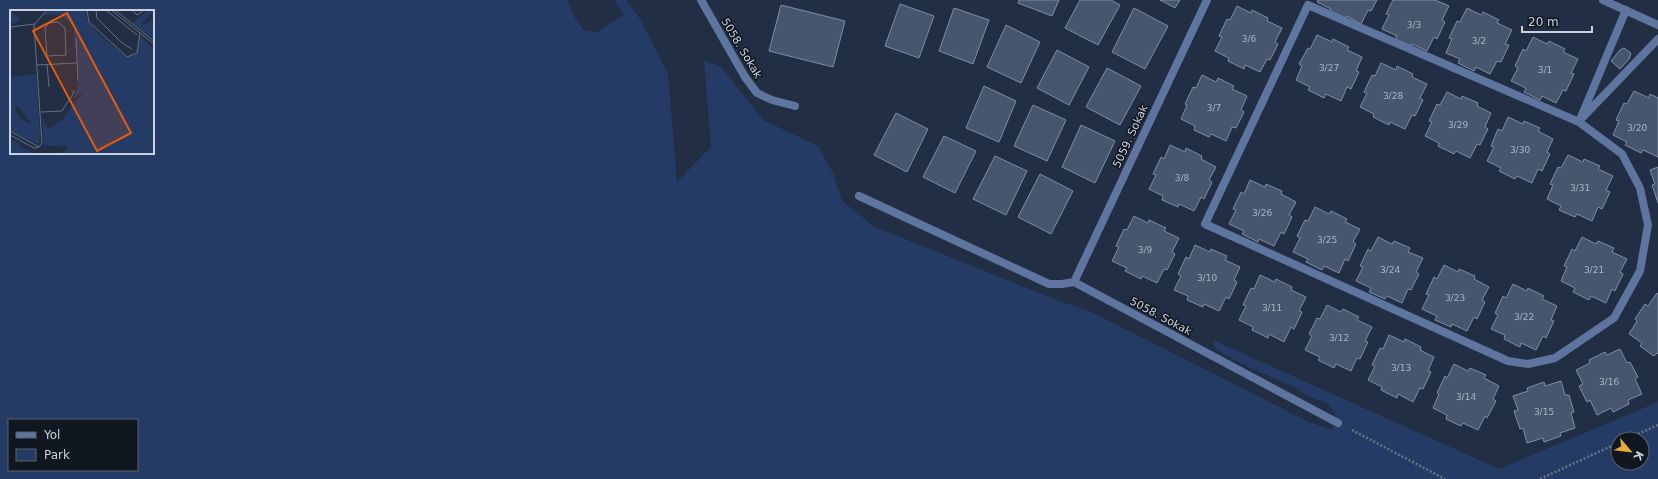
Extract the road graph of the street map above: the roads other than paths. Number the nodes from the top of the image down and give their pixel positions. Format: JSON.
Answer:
{"nodes":[{"id":1,"x":701,"y":0,"type":"edge"},
{"id":2,"x":1207,"y":0,"type":"edge"},
{"id":3,"x":1603,"y":0,"type":"edge"},
{"id":4,"x":1626,"y":10,"type":"junction"},
{"id":5,"x":1658,"y":25,"type":"edge"},
{"id":6,"x":1658,"y":39,"type":"edge"},
{"id":7,"x":795,"y":106,"type":"dead end"},
{"id":8,"x":1579,"y":122,"type":"junction"},
{"id":9,"x":859,"y":196,"type":"dead end"},
{"id":10,"x":1074,"y":282,"type":"junction"},
{"id":11,"x":1338,"y":423,"type":"road end"}],
"edges":[{"from":1,"to":7,"type":"street","name":"5058. Sokak"},
{"from":2,"to":10,"type":"street","name":"5059. Sokak"},
{"from":3,"to":4,"type":"street"},
{"from":4,"to":5,"type":"street"},
{"from":4,"to":8,"type":"street"},
{"from":6,"to":8,"type":"street"},
{"from":8,"to":8,"type":"street"},
{"from":9,"to":10,"type":"street"},
{"from":10,"to":11,"type":"street","name":"5058. Sokak"}]}
